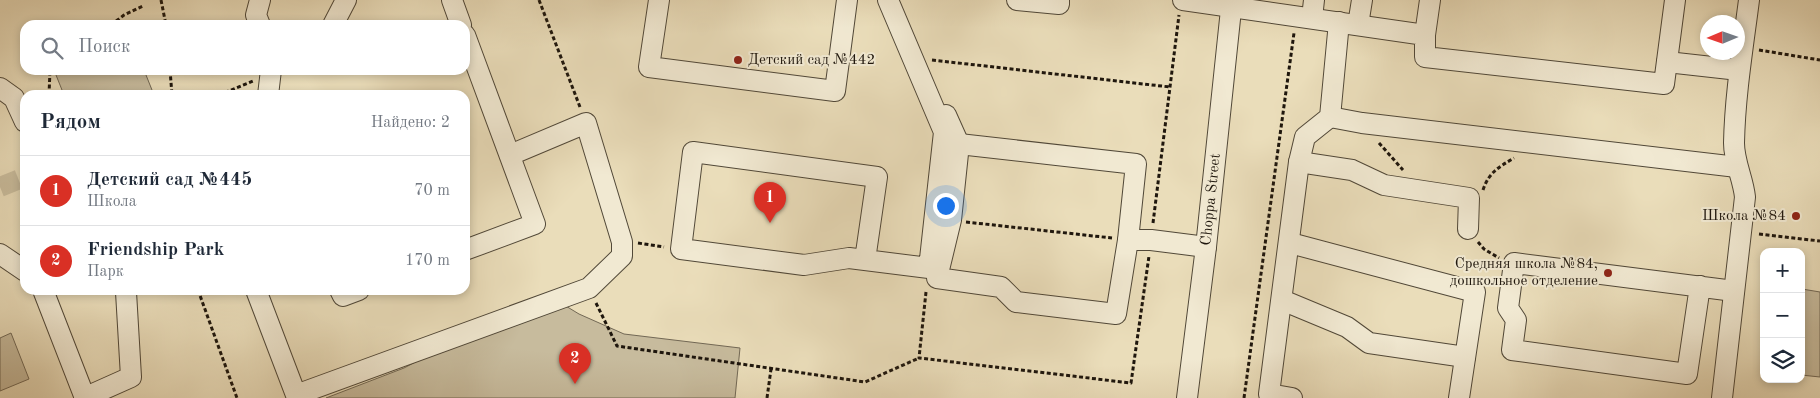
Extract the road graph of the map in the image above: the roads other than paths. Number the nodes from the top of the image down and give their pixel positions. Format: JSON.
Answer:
{"nodes":[{"id":1,"x":260,"y":0,"type":"edge"},
{"id":2,"x":346,"y":0,"type":"edge"},
{"id":3,"x":452,"y":0,"type":"edge"},
{"id":4,"x":659,"y":0,"type":"edge"},
{"id":5,"x":846,"y":0,"type":"edge"},
{"id":6,"x":888,"y":0,"type":"edge"},
{"id":7,"x":898,"y":0,"type":"edge"},
{"id":8,"x":1017,"y":0,"type":"edge"},
{"id":9,"x":1059,"y":0,"type":"edge"},
{"id":10,"x":1362,"y":0,"type":"edge"},
{"id":11,"x":1430,"y":0,"type":"edge"},
{"id":12,"x":1675,"y":0,"type":"edge"},
{"id":13,"x":1749,"y":0,"type":"edge"},
{"id":14,"x":1231,"y":3,"type":"edge"},
{"id":15,"x":1181,"y":5,"type":"edge"},
{"id":16,"x":1307,"y":12,"type":"edge"},
{"id":17,"x":258,"y":20,"type":"edge"},
{"id":18,"x":336,"y":20,"type":"edge"},
{"id":19,"x":459,"y":20,"type":"edge"},
{"id":20,"x":1348,"y":24,"type":"junction"},
{"id":21,"x":1425,"y":35,"type":"junction"},
{"id":22,"x":470,"y":48,"type":"edge"},
{"id":23,"x":1667,"y":62,"type":"junction"},
{"id":24,"x":1740,"y":70,"type":"junction"},
{"id":25,"x":271,"y":75,"type":"edge"},
{"id":26,"x":0,"y":88,"type":"edge"},
{"id":27,"x":269,"y":90,"type":"edge"},
{"id":28,"x":20,"y":111,"type":"edge"},
{"id":29,"x":1330,"y":117,"type":"junction"},
{"id":30,"x":959,"y":144,"type":"junction"},
{"id":31,"x":510,"y":155,"type":"junction"},
{"id":32,"x":1299,"y":162,"type":"junction"},
{"id":33,"x":1737,"y":167,"type":"junction"},
{"id":34,"x":1468,"y":229,"type":"road end"},
{"id":35,"x":1128,"y":240,"type":"junction"},
{"id":36,"x":1290,"y":243,"type":"junction"},
{"id":37,"x":1206,"y":247,"type":"junction"},
{"id":38,"x":470,"y":248,"type":"edge"},
{"id":39,"x":0,"y":254,"type":"edge"},
{"id":40,"x":865,"y":260,"type":"junction"},
{"id":41,"x":20,"y":268,"type":"edge"},
{"id":42,"x":1700,"y":286,"type":"junction"},
{"id":43,"x":1734,"y":291,"type":"junction"},
{"id":44,"x":46,"y":295,"type":"edge"},
{"id":45,"x":128,"y":295,"type":"edge"},
{"id":46,"x":258,"y":295,"type":"edge"},
{"id":47,"x":1282,"y":300,"type":"junction"},
{"id":48,"x":1465,"y":357,"type":"junction"},
{"id":49,"x":295,"y":397,"type":"edge"},
{"id":50,"x":84,"y":398,"type":"edge"},
{"id":51,"x":1187,"y":398,"type":"edge"},
{"id":52,"x":1292,"y":398,"type":"edge"},
{"id":53,"x":1459,"y":398,"type":"edge"},
{"id":54,"x":1722,"y":398,"type":"edge"}],
"edges":[{"from":1,"to":17,"type":"street"},
{"from":2,"to":18,"type":"street"},
{"from":3,"to":19,"type":"street"},
{"from":4,"to":5,"type":"street"},
{"from":6,"to":40,"type":"street"},
{"from":7,"to":30,"type":"street"},
{"from":8,"to":9,"type":"street"},
{"from":10,"to":20,"type":"street"},
{"from":11,"to":21,"type":"street"},
{"from":12,"to":23,"type":"street"},
{"from":13,"to":24,"type":"street"},
{"from":14,"to":15,"type":"street"},
{"from":14,"to":16,"type":"street"},
{"from":14,"to":37,"type":"street","name":"Choppa Street"},
{"from":16,"to":20,"type":"street"},
{"from":20,"to":21,"type":"street"},
{"from":20,"to":29,"type":"street"},
{"from":21,"to":23,"type":"street"},
{"from":22,"to":31,"type":"street"},
{"from":23,"to":24,"type":"street"},
{"from":24,"to":33,"type":"street"},
{"from":25,"to":27,"type":"street"},
{"from":26,"to":28,"type":"street"},
{"from":29,"to":32,"type":"street"},
{"from":29,"to":33,"type":"street"},
{"from":30,"to":35,"type":"street"},
{"from":30,"to":35,"type":"street"},
{"from":31,"to":38,"type":"street"},
{"from":31,"to":49,"type":"street"},
{"from":32,"to":34,"type":"street"},
{"from":32,"to":36,"type":"street"},
{"from":33,"to":43,"type":"street"},
{"from":35,"to":37,"type":"street"},
{"from":36,"to":47,"type":"street"},
{"from":36,"to":48,"type":"street"},
{"from":37,"to":51,"type":"street","name":"Choppa Street"},
{"from":39,"to":41,"type":"street"},
{"from":40,"to":40,"type":"street"},
{"from":42,"to":42,"type":"street"},
{"from":42,"to":43,"type":"street"},
{"from":43,"to":54,"type":"street"},
{"from":44,"to":50,"type":"street"},
{"from":45,"to":50,"type":"street"},
{"from":46,"to":49,"type":"street"},
{"from":47,"to":48,"type":"street"},
{"from":47,"to":52,"type":"street"},
{"from":48,"to":53,"type":"street"}]}
